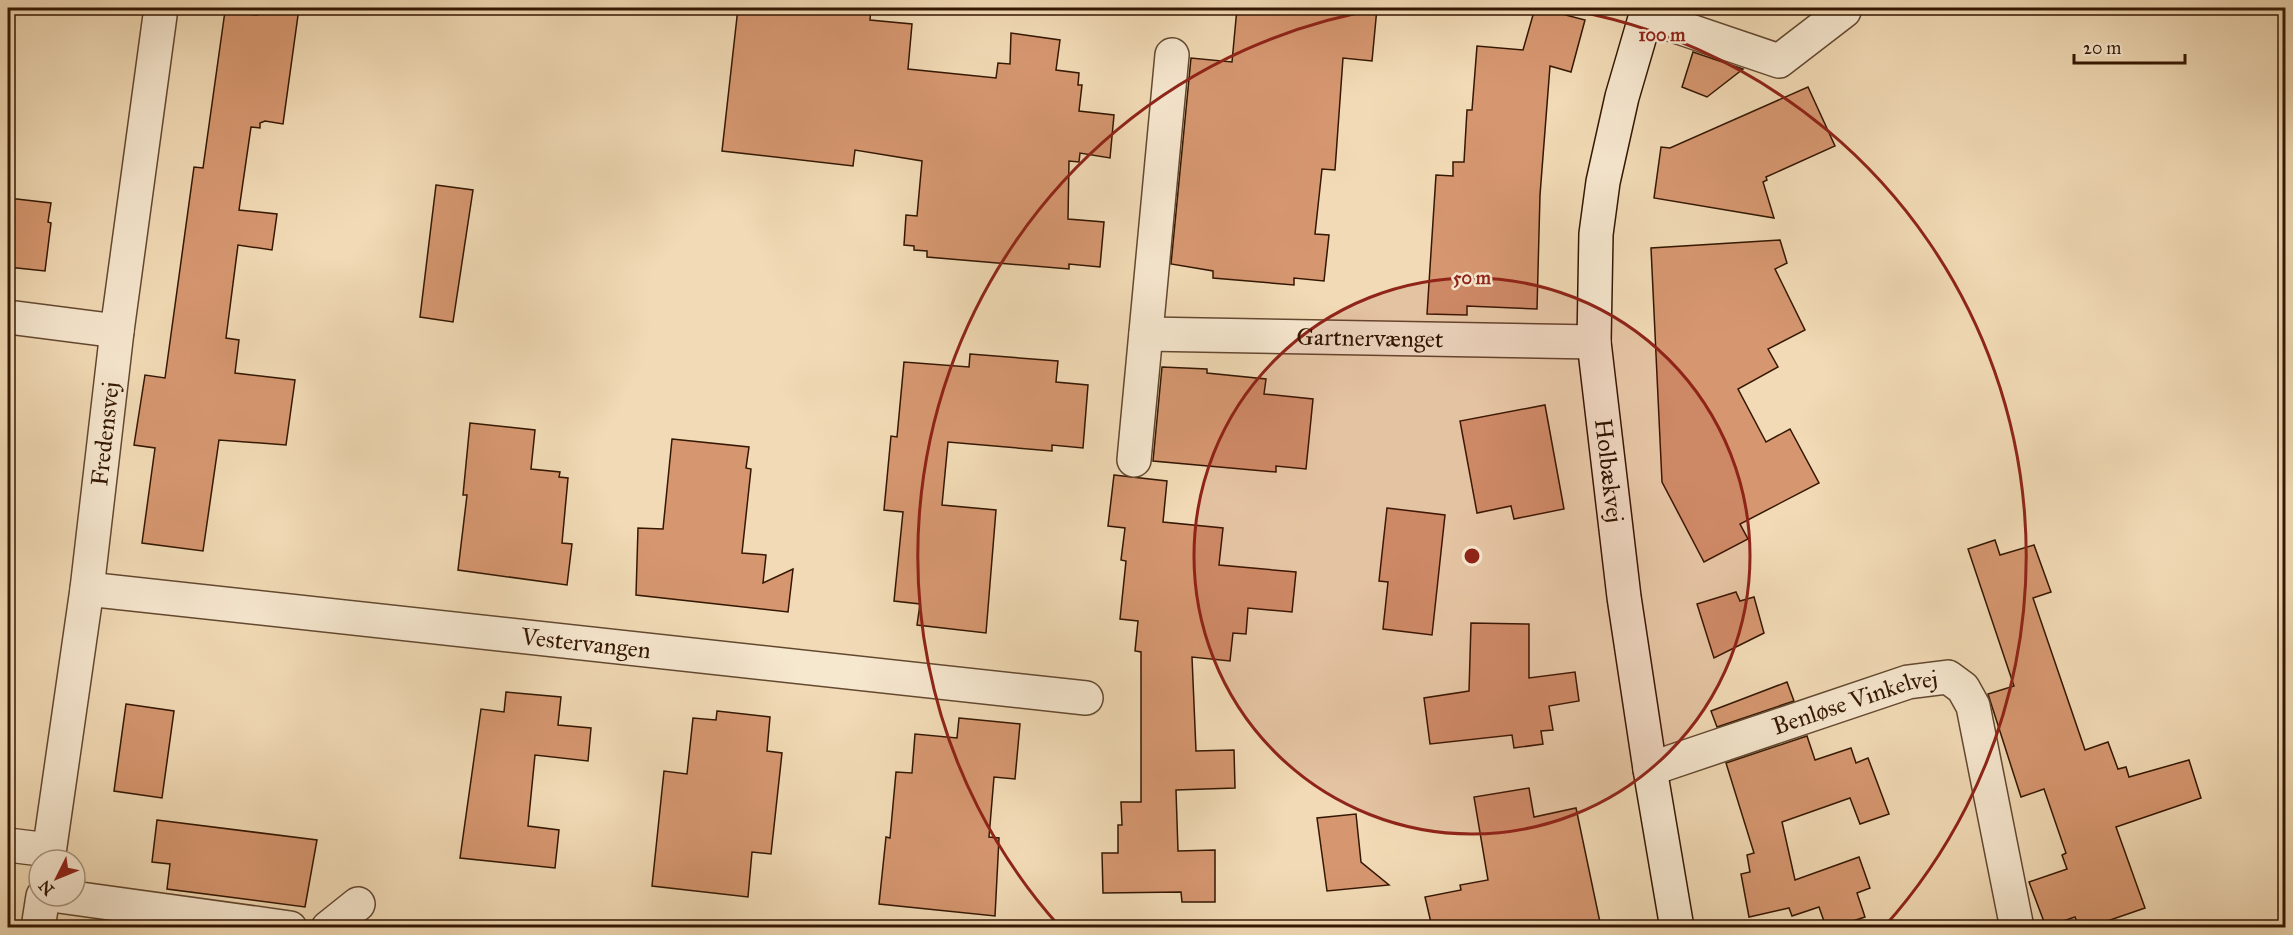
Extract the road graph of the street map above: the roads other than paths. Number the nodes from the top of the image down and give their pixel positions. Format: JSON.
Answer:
{"nodes":[{"id":1,"x":161,"y":8,"type":"edge"},
{"id":2,"x":1648,"y":10,"type":"edge"},
{"id":3,"x":1844,"y":11,"type":"dead end"},
{"id":4,"x":1172,"y":55,"type":"dead end"},
{"id":5,"x":8,"y":317,"type":"edge"},
{"id":6,"x":117,"y":331,"type":"junction"},
{"id":7,"x":1146,"y":334,"type":"junction"},
{"id":8,"x":1594,"y":342,"type":"junction"},
{"id":9,"x":1134,"y":460,"type":"dead end"},
{"id":10,"x":87,"y":589,"type":"junction"},
{"id":11,"x":1086,"y":698,"type":"dead end"},
{"id":12,"x":1650,"y":769,"type":"junction"},
{"id":13,"x":8,"y":844,"type":"edge"},
{"id":14,"x":50,"y":848,"type":"edge"},
{"id":15,"x":27,"y":849,"type":"edge"},
{"id":16,"x":87,"y":900,"type":"edge"},
{"id":17,"x":358,"y":904,"type":"dead end"},
{"id":18,"x":41,"y":908,"type":"edge"},
{"id":19,"x":38,"y":927,"type":"edge"},
{"id":20,"x":290,"y":927,"type":"edge"},
{"id":21,"x":328,"y":927,"type":"edge"},
{"id":22,"x":1677,"y":927,"type":"edge"},
{"id":23,"x":2017,"y":927,"type":"edge"}],
"edges":[{"from":1,"to":6,"type":"street","name":"Fredensvej"},
{"from":2,"to":3,"type":"street","name":"Holbækvej"},
{"from":2,"to":8,"type":"street","name":"Holbækvej"},
{"from":4,"to":7,"type":"street"},
{"from":5,"to":6,"type":"street"},
{"from":6,"to":10,"type":"street","name":"Fredensvej"},
{"from":7,"to":8,"type":"street","name":"Gartnervænget"},
{"from":7,"to":9,"type":"street"},
{"from":8,"to":12,"type":"street","name":"Holbækvej"},
{"from":10,"to":11,"type":"street","name":"Vestervangen"},
{"from":10,"to":14,"type":"street","name":"Fredensvej"},
{"from":12,"to":22,"type":"street","name":"Holbækvej"},
{"from":12,"to":23,"type":"street","name":"Benløse Vinkelvej"},
{"from":13,"to":15,"type":"street"},
{"from":16,"to":20,"type":"street"},
{"from":17,"to":21,"type":"street"},
{"from":18,"to":19,"type":"street"}]}
